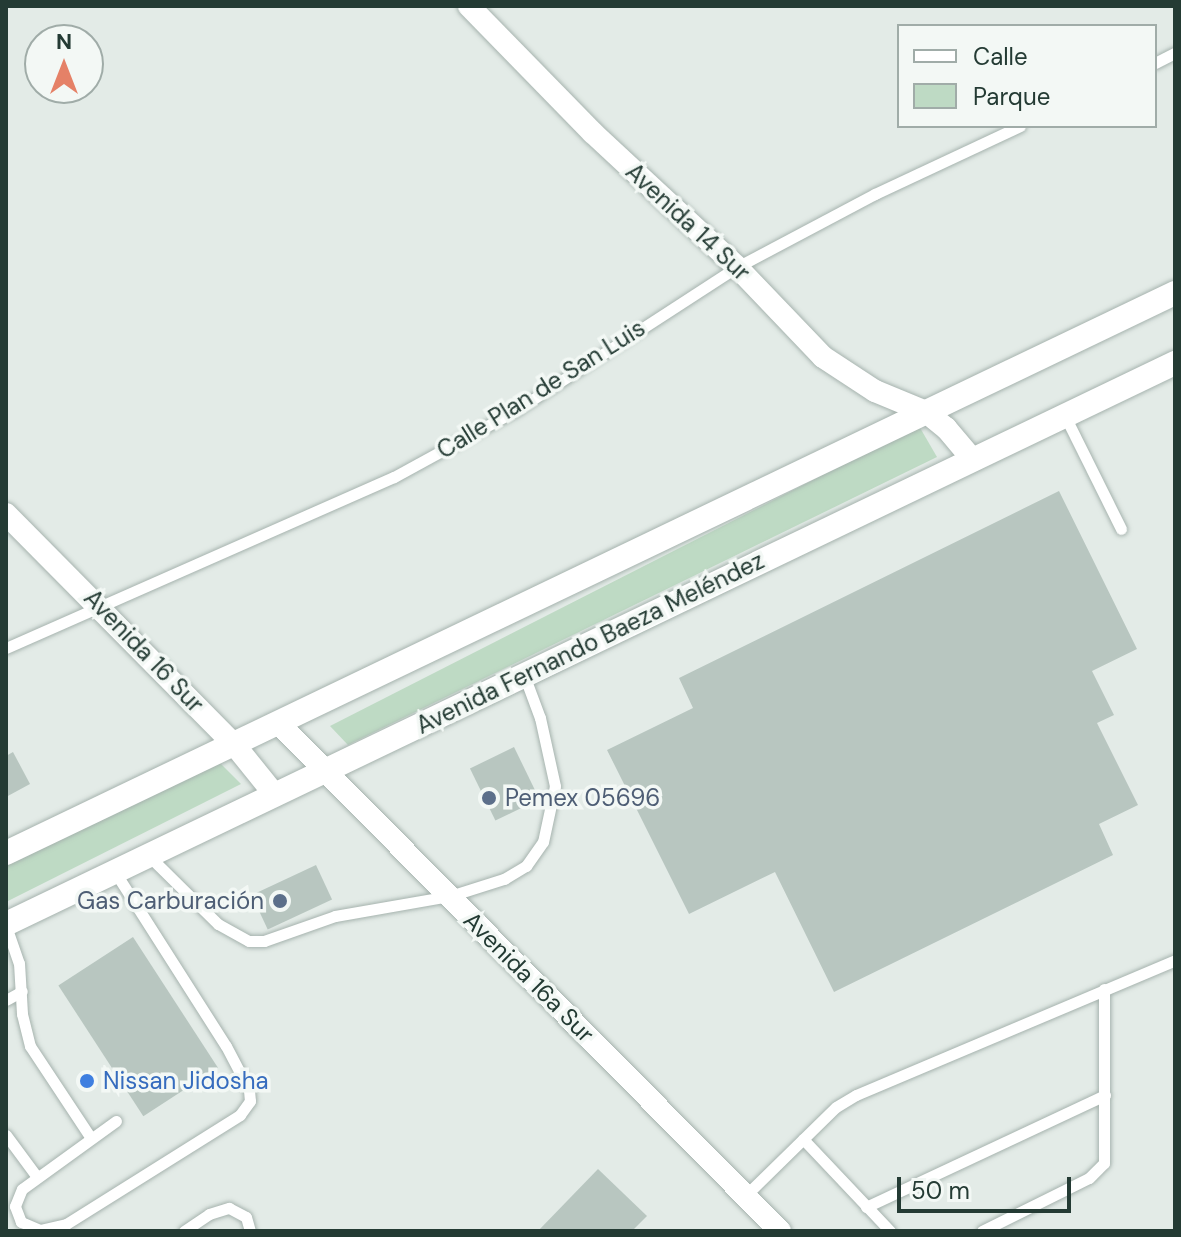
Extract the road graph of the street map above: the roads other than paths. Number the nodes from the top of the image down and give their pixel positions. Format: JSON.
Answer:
{"nodes":[{"id":1,"x":469,"y":6,"type":"edge"},
{"id":2,"x":1175,"y":53,"type":"edge"},
{"id":3,"x":1157,"y":62,"type":"edge"},
{"id":4,"x":1016,"y":128,"type":"edge"},
{"id":5,"x":737,"y":267,"type":"junction"},
{"id":6,"x":1175,"y":293,"type":"edge"},
{"id":7,"x":1175,"y":363,"type":"edge"},
{"id":8,"x":926,"y":412,"type":"junction"},
{"id":9,"x":1064,"y":416,"type":"junction"},
{"id":10,"x":973,"y":460,"type":"junction"},
{"id":11,"x":6,"y":514,"type":"edge"},
{"id":12,"x":1121,"y":529,"type":"dead end"},
{"id":13,"x":99,"y":605,"type":"junction"},
{"id":14,"x":6,"y":648,"type":"edge"},
{"id":15,"x":524,"y":675,"type":"junction"},
{"id":16,"x":278,"y":723,"type":"junction"},
{"id":17,"x":233,"y":743,"type":"junction"},
{"id":18,"x":324,"y":771,"type":"junction"},
{"id":19,"x":275,"y":795,"type":"junction"},
{"id":20,"x":6,"y":853,"type":"edge"},
{"id":21,"x":149,"y":855,"type":"junction"},
{"id":22,"x":115,"y":872,"type":"junction"},
{"id":23,"x":450,"y":896,"type":"junction"},
{"id":24,"x":6,"y":925,"type":"edge"},
{"id":25,"x":1175,"y":960,"type":"edge"},
{"id":26,"x":1104,"y":989,"type":"junction"},
{"id":27,"x":22,"y":991,"type":"junction"},
{"id":28,"x":6,"y":1000,"type":"edge"},
{"id":29,"x":1105,"y":1095,"type":"junction"},
{"id":30,"x":116,"y":1121,"type":"dead end"},
{"id":31,"x":6,"y":1135,"type":"edge"},
{"id":32,"x":91,"y":1138,"type":"junction"},
{"id":33,"x":803,"y":1139,"type":"junction"},
{"id":34,"x":37,"y":1177,"type":"junction"},
{"id":35,"x":745,"y":1196,"type":"junction"},
{"id":36,"x":866,"y":1207,"type":"junction"},
{"id":37,"x":184,"y":1231,"type":"edge"},
{"id":38,"x":250,"y":1231,"type":"edge"},
{"id":39,"x":780,"y":1231,"type":"edge"},
{"id":40,"x":890,"y":1231,"type":"edge"},
{"id":41,"x":982,"y":1231,"type":"edge"}],
"edges":[{"from":1,"to":5,"type":"street","name":"Avenida 14 Sur"},
{"from":2,"to":3,"type":"lane"},
{"from":4,"to":5,"type":"lane","name":"Calle Plan de San Luis"},
{"from":5,"to":8,"type":"street","name":"Avenida 14 Sur"},
{"from":5,"to":13,"type":"lane","name":"Calle Plan de San Luis"},
{"from":6,"to":8,"type":"main road"},
{"from":7,"to":9,"type":"main road","name":"Avenida Fernando Baeza Meléndez"},
{"from":8,"to":10,"type":"street"},
{"from":8,"to":16,"type":"main road"},
{"from":9,"to":10,"type":"main road","name":"Avenida Fernando Baeza Meléndez"},
{"from":9,"to":12,"type":"lane"},
{"from":10,"to":15,"type":"main road","name":"Avenida Fernando Baeza Meléndez"},
{"from":11,"to":13,"type":"street","name":"Avenida 16 Sur"},
{"from":13,"to":14,"type":"lane","name":"Calle Plan de San Luis"},
{"from":13,"to":17,"type":"street","name":"Avenida 16 Sur"},
{"from":15,"to":18,"type":"main road","name":"Avenida Fernando Baeza Meléndez"},
{"from":15,"to":23,"type":"lane"},
{"from":16,"to":17,"type":"main road"},
{"from":16,"to":18,"type":"street","name":"Avenida 16a Sur"},
{"from":17,"to":19,"type":"street","name":"Avenida 16 Sur"},
{"from":17,"to":20,"type":"main road"},
{"from":18,"to":19,"type":"main road","name":"Avenida Fernando Baeza Meléndez"},
{"from":18,"to":23,"type":"street","name":"Avenida 16a Sur"},
{"from":19,"to":21,"type":"main road","name":"Avenida Fernando Baeza Meléndez"},
{"from":21,"to":22,"type":"main road","name":"Avenida Fernando Baeza Meléndez"},
{"from":21,"to":23,"type":"lane"},
{"from":22,"to":24,"type":"main road","name":"Avenida Fernando Baeza Meléndez"},
{"from":22,"to":34,"type":"lane"},
{"from":23,"to":35,"type":"street","name":"Avenida 16a Sur"},
{"from":24,"to":27,"type":"lane"},
{"from":25,"to":26,"type":"lane"},
{"from":26,"to":29,"type":"lane"},
{"from":26,"to":33,"type":"lane"},
{"from":27,"to":28,"type":"lane"},
{"from":27,"to":32,"type":"lane"},
{"from":29,"to":36,"type":"lane"},
{"from":29,"to":41,"type":"lane"},
{"from":30,"to":32,"type":"lane"},
{"from":31,"to":34,"type":"lane"},
{"from":32,"to":34,"type":"lane"},
{"from":33,"to":35,"type":"lane"},
{"from":33,"to":36,"type":"lane"},
{"from":35,"to":39,"type":"street","name":"Avenida 16a Sur"},
{"from":36,"to":40,"type":"lane"},
{"from":37,"to":38,"type":"lane"}]}
